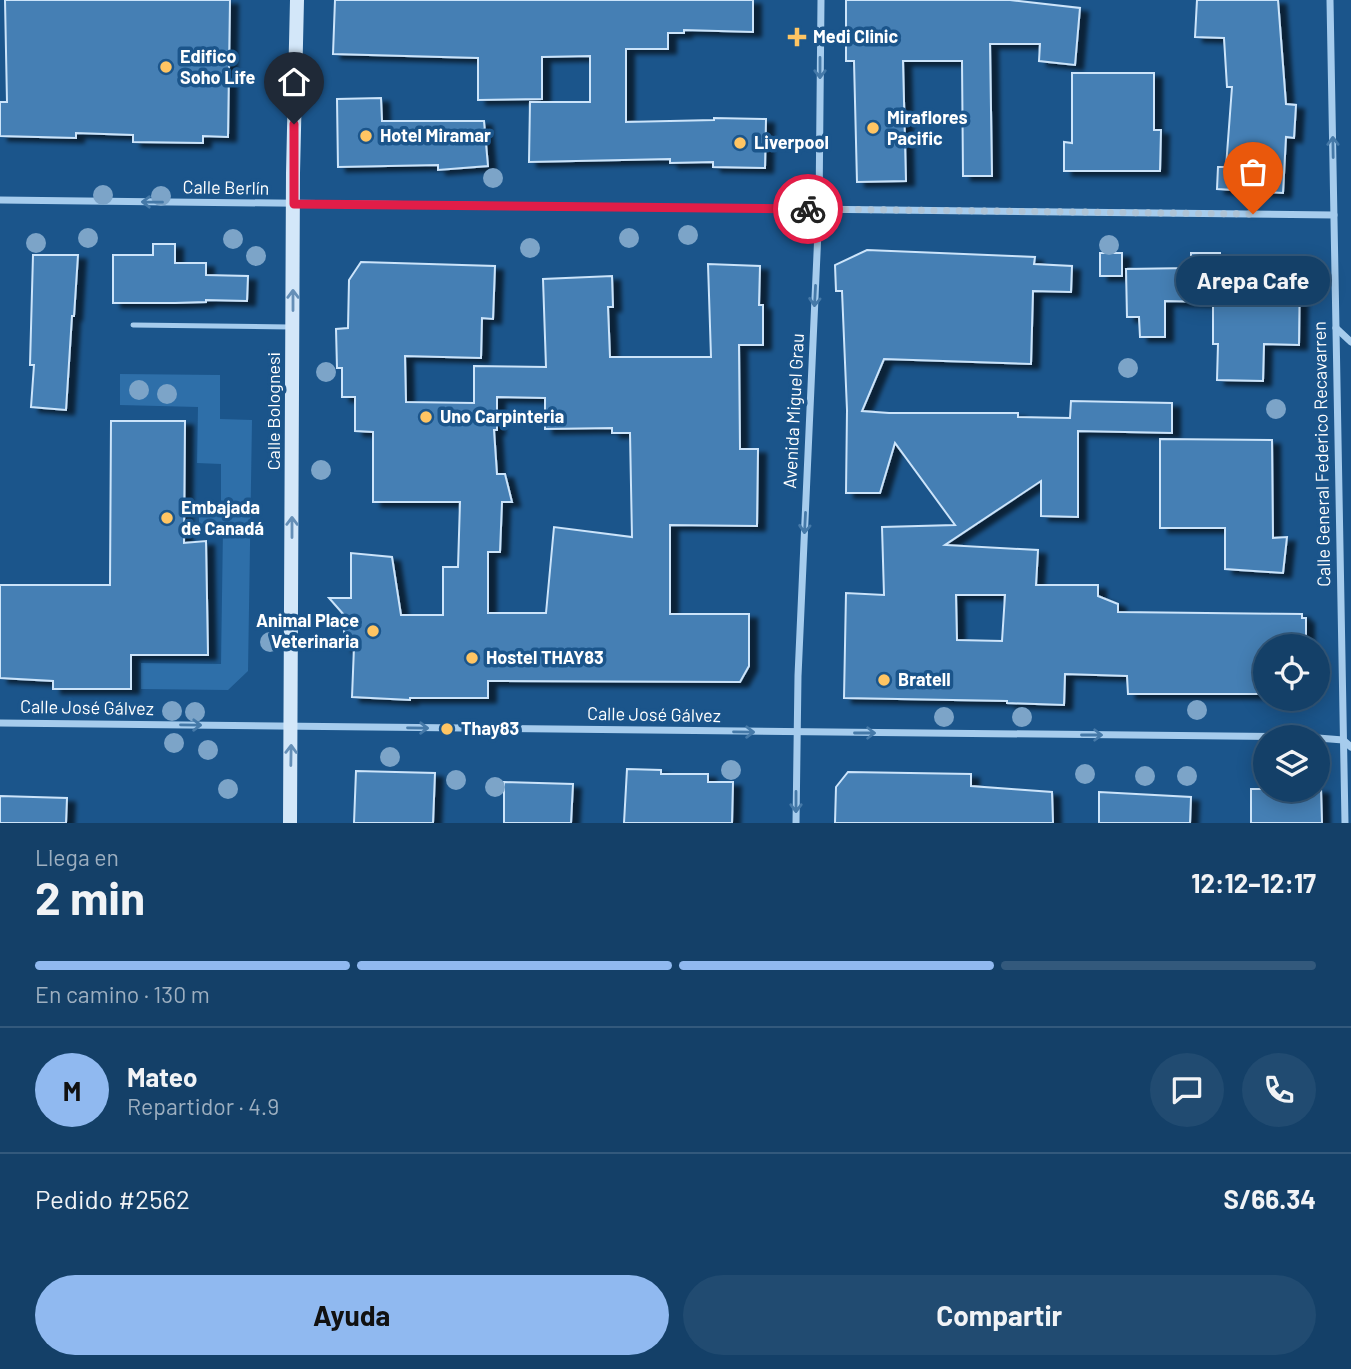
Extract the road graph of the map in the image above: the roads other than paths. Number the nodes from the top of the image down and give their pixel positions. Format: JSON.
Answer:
{"nodes":[{"id":1,"x":297,"y":0,"type":"edge"},
{"id":2,"x":821,"y":0,"type":"edge"},
{"id":3,"x":1330,"y":0,"type":"edge"},
{"id":4,"x":0,"y":200,"type":"edge"},
{"id":5,"x":294,"y":204,"type":"junction"},
{"id":6,"x":819,"y":209,"type":"junction"},
{"id":7,"x":1334,"y":215,"type":"junction"},
{"id":8,"x":133,"y":325,"type":"dead end"},
{"id":9,"x":293,"y":327,"type":"junction"},
{"id":10,"x":1336,"y":328,"type":"junction"},
{"id":11,"x":1351,"y":342,"type":"edge"},
{"id":12,"x":0,"y":723,"type":"edge"},
{"id":13,"x":291,"y":727,"type":"junction"},
{"id":14,"x":797,"y":733,"type":"junction"},
{"id":15,"x":1253,"y":737,"type":"edge"},
{"id":16,"x":1330,"y":739,"type":"edge"},
{"id":17,"x":1343,"y":740,"type":"junction"},
{"id":18,"x":1351,"y":747,"type":"edge"},
{"id":19,"x":290,"y":823,"type":"edge"},
{"id":20,"x":796,"y":823,"type":"edge"},
{"id":21,"x":1345,"y":823,"type":"edge"}],
"edges":[{"from":1,"to":5,"type":"main road","name":"Calle Bolognesi"},
{"from":2,"to":6,"type":"street","name":"Avenida Miguel Grau","one_way":true},
{"from":7,"to":3,"type":"street","name":"Calle General Federico Recavarren","one_way":true},
{"from":5,"to":4,"type":"street","name":"Calle Berlín","one_way":true},
{"from":5,"to":6,"type":"street","name":"Calle Berlín"},
{"from":9,"to":5,"type":"main road","name":"Calle Bolognesi","one_way":true},
{"from":6,"to":7,"type":"street","name":"Calle Berlín"},
{"from":6,"to":14,"type":"street","name":"Avenida Miguel Grau","one_way":true},
{"from":7,"to":10,"type":"street","name":"Calle General Federico Recavarren"},
{"from":8,"to":9,"type":"lane"},
{"from":13,"to":9,"type":"main road","name":"Calle Bolognesi","one_way":true},
{"from":10,"to":11,"type":"street"},
{"from":10,"to":17,"type":"street","name":"Calle General Federico Recavarren"},
{"from":12,"to":13,"type":"street","name":"Calle José Gálvez","one_way":true},
{"from":13,"to":14,"type":"street","name":"Calle José Gálvez","one_way":true},
{"from":19,"to":13,"type":"main road","name":"Calle Bolognesi","one_way":true},
{"from":14,"to":15,"type":"street","name":"Calle José Gálvez","one_way":true},
{"from":14,"to":20,"type":"street","name":"Avenida Miguel Grau","one_way":true},
{"from":16,"to":17,"type":"street"},
{"from":17,"to":18,"type":"street"},
{"from":17,"to":21,"type":"street","name":"Calle General Federico Recavarren"}]}
